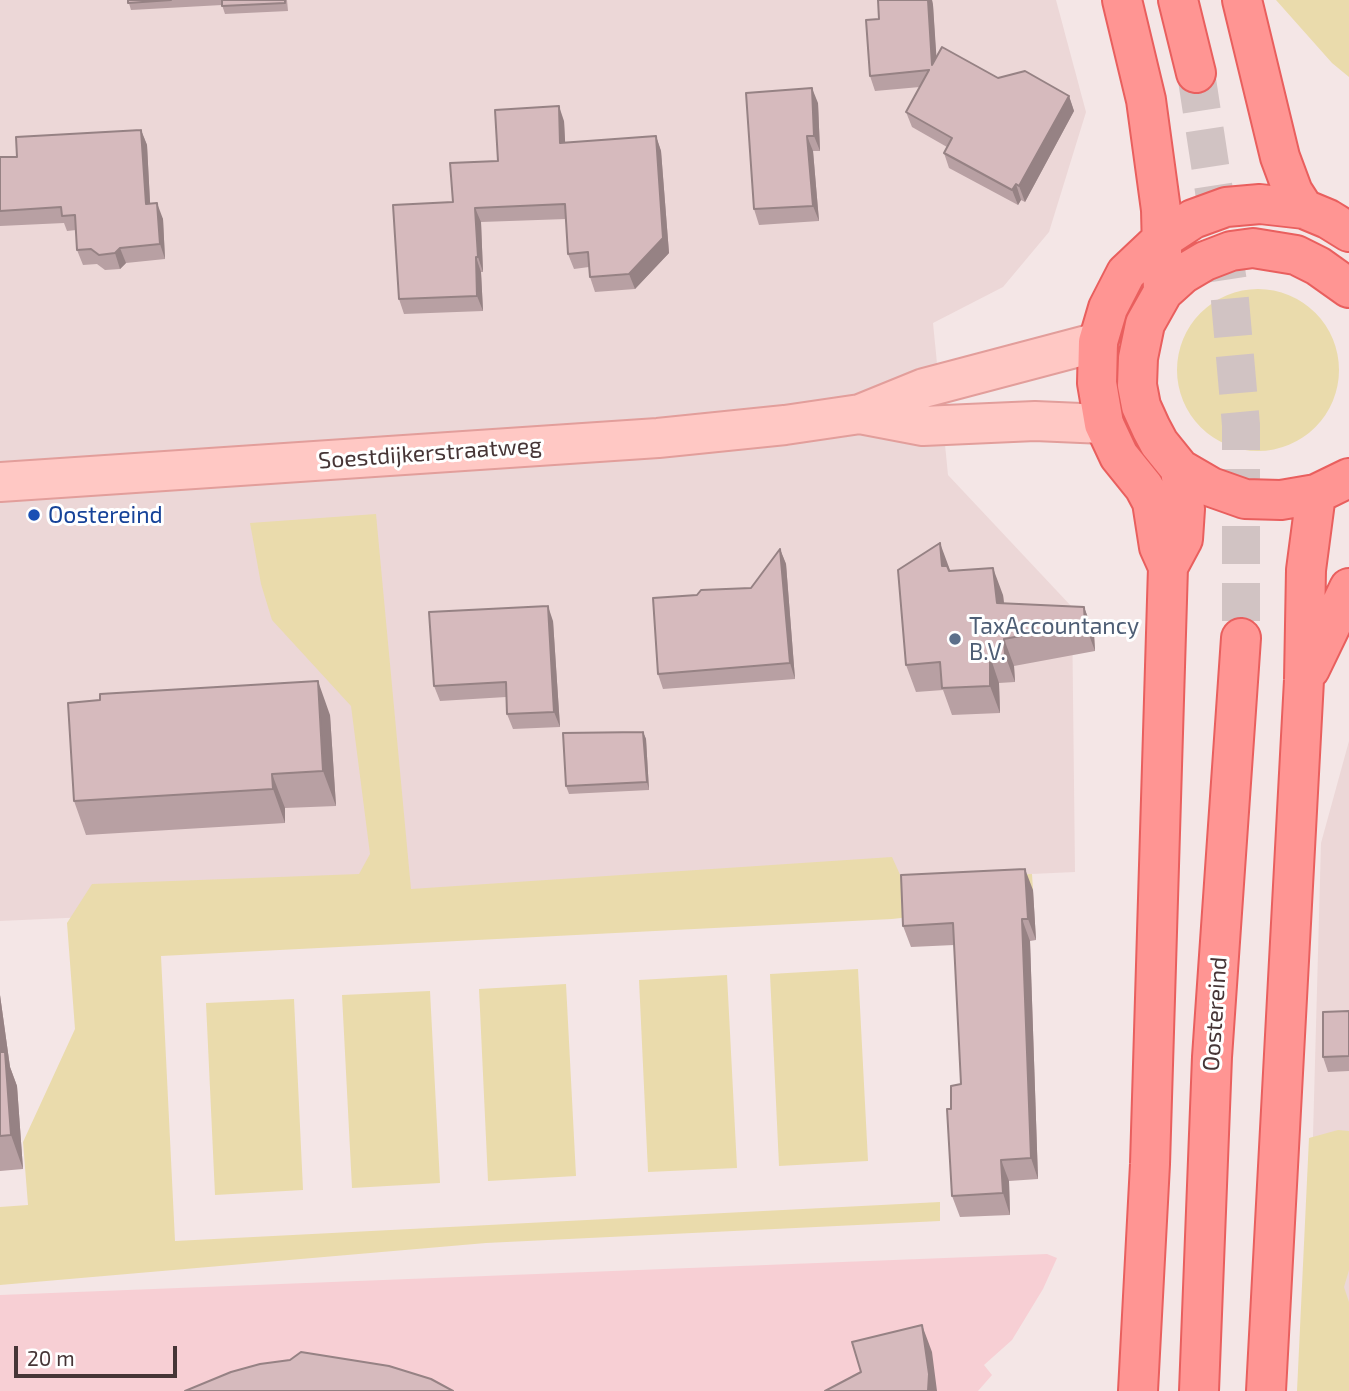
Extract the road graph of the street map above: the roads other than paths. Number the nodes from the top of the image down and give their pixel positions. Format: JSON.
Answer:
{"nodes":[{"id":1,"x":1122,"y":0,"type":"edge"},
{"id":2,"x":1178,"y":0,"type":"edge"},
{"id":3,"x":1242,"y":0,"type":"edge"},
{"id":4,"x":1196,"y":73,"type":"tunnel mouth"},
{"id":5,"x":1304,"y":209,"type":"junction"},
{"id":6,"x":1349,"y":232,"type":"edge"},
{"id":7,"x":1161,"y":240,"type":"junction"},
{"id":8,"x":1349,"y":288,"type":"edge"},
{"id":9,"x":1163,"y":292,"type":"junction"},
{"id":10,"x":1098,"y":342,"type":"junction"},
{"id":11,"x":860,"y":414,"type":"junction"},
{"id":12,"x":1104,"y":424,"type":"junction"},
{"id":13,"x":1151,"y":428,"type":"junction"},
{"id":14,"x":1180,"y":469,"type":"junction"},
{"id":15,"x":0,"y":482,"type":"edge"},
{"id":16,"x":1333,"y":486,"type":"edge"},
{"id":17,"x":1168,"y":567,"type":"junction"},
{"id":18,"x":1349,"y":588,"type":"edge"},
{"id":19,"x":1241,"y":638,"type":"tunnel mouth"},
{"id":20,"x":1304,"y":680,"type":"junction"},
{"id":21,"x":1138,"y":1391,"type":"edge"},
{"id":22,"x":1199,"y":1391,"type":"edge"},
{"id":23,"x":1266,"y":1391,"type":"edge"}],
"edges":[{"from":1,"to":7,"type":"main road"},
{"from":2,"to":4,"type":"main road"},
{"from":3,"to":5,"type":"main road"},
{"from":5,"to":6,"type":"main road"},
{"from":5,"to":7,"type":"main road"},
{"from":7,"to":9,"type":"main road"},
{"from":7,"to":10,"type":"main road"},
{"from":8,"to":9,"type":"main road"},
{"from":9,"to":13,"type":"main road"},
{"from":10,"to":11,"type":"main road","name":"Soestdijkerstraatweg"},
{"from":10,"to":12,"type":"main road"},
{"from":11,"to":12,"type":"main road","name":"Soestdijkerstraatweg"},
{"from":11,"to":15,"type":"main road","name":"Soestdijkerstraatweg"},
{"from":12,"to":13,"type":"main road"},
{"from":12,"to":17,"type":"main road"},
{"from":13,"to":14,"type":"main road"},
{"from":14,"to":16,"type":"main road"},
{"from":14,"to":17,"type":"main road"},
{"from":16,"to":20,"type":"main road"},
{"from":17,"to":21,"type":"main road"},
{"from":18,"to":20,"type":"main road"},
{"from":19,"to":22,"type":"main road","name":"Oostereind"},
{"from":20,"to":23,"type":"main road"}]}
